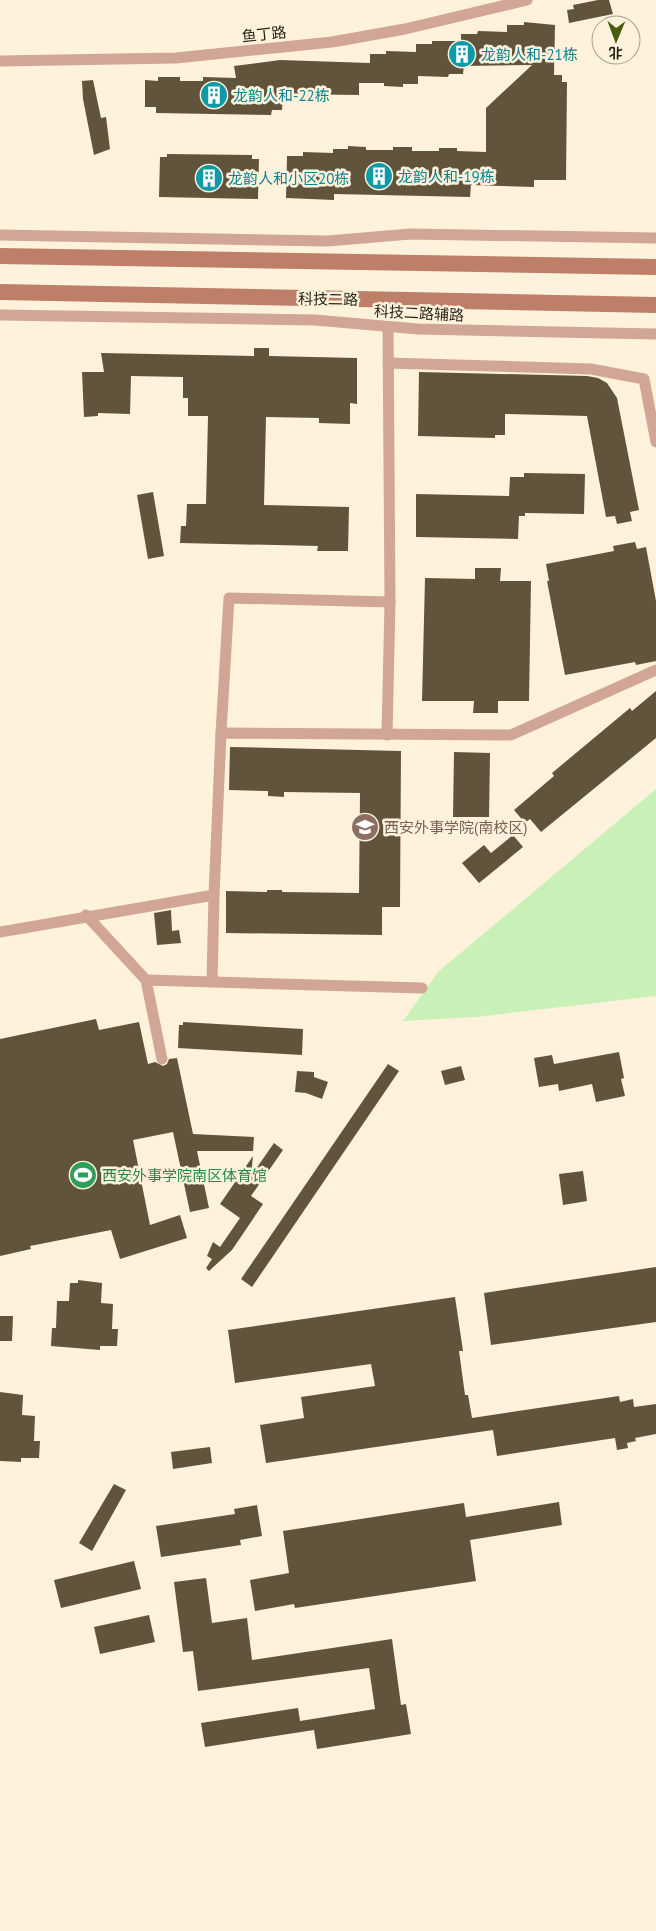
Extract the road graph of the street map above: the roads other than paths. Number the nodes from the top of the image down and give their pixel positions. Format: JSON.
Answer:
{"nodes":[{"id":1,"x":527,"y":0,"type":"edge"},
{"id":2,"x":0,"y":61,"type":"edge"},
{"id":3,"x":0,"y":235,"type":"edge"},
{"id":4,"x":656,"y":238,"type":"edge"},
{"id":5,"x":0,"y":256,"type":"edge"},
{"id":6,"x":656,"y":267,"type":"edge"},
{"id":7,"x":0,"y":292,"type":"edge"},
{"id":8,"x":656,"y":305,"type":"edge"},
{"id":9,"x":0,"y":315,"type":"edge"},
{"id":10,"x":388,"y":327,"type":"junction"},
{"id":11,"x":656,"y":334,"type":"edge"},
{"id":12,"x":388,"y":364,"type":"junction"},
{"id":13,"x":656,"y":442,"type":"edge"},
{"id":14,"x":390,"y":602,"type":"junction"},
{"id":15,"x":656,"y":670,"type":"edge"},
{"id":16,"x":222,"y":733,"type":"junction"},
{"id":17,"x":387,"y":735,"type":"junction"},
{"id":18,"x":214,"y":894,"type":"junction"},
{"id":19,"x":86,"y":916,"type":"junction"},
{"id":20,"x":0,"y":932,"type":"edge"},
{"id":21,"x":146,"y":980,"type":"junction"},
{"id":22,"x":212,"y":982,"type":"junction"},
{"id":23,"x":422,"y":988,"type":"dead end"},
{"id":24,"x":162,"y":1059,"type":"dead end"}],
"edges":[{"from":1,"to":2,"type":"street","name":"鱼丁路"},
{"from":3,"to":4,"type":"street"},
{"from":5,"to":6,"type":"main road"},
{"from":7,"to":8,"type":"main road","name":"科技二路"},
{"from":9,"to":10,"type":"street","name":"科技二路辅路"},
{"from":10,"to":11,"type":"street","name":"科技二路辅路"},
{"from":10,"to":12,"type":"street"},
{"from":12,"to":13,"type":"street"},
{"from":12,"to":14,"type":"street"},
{"from":14,"to":16,"type":"street"},
{"from":14,"to":17,"type":"street"},
{"from":15,"to":17,"type":"street"},
{"from":16,"to":17,"type":"street"},
{"from":16,"to":18,"type":"street"},
{"from":18,"to":19,"type":"street"},
{"from":18,"to":22,"type":"street"},
{"from":19,"to":20,"type":"street"},
{"from":19,"to":21,"type":"street"},
{"from":21,"to":22,"type":"street"},
{"from":21,"to":24,"type":"street"},
{"from":22,"to":23,"type":"street"}]}
